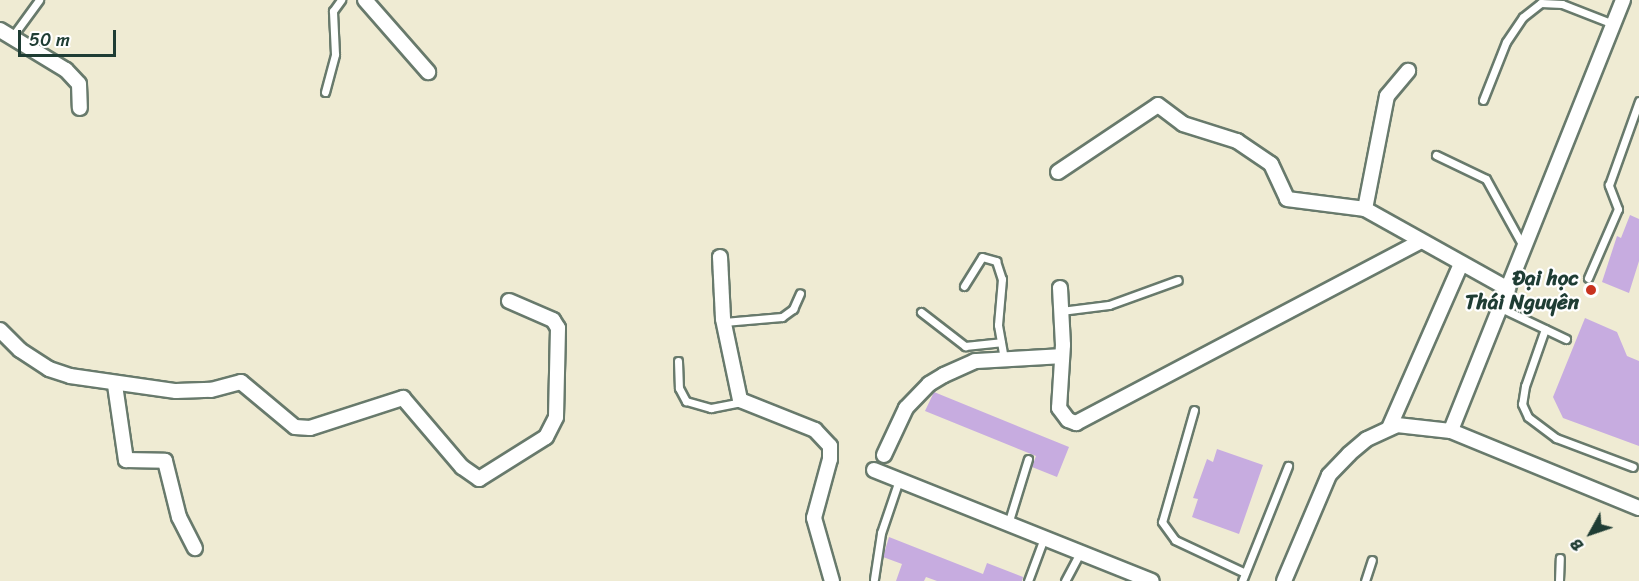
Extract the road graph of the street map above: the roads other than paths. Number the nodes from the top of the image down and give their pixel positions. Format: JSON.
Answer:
{"nodes":[{"id":1,"x":39,"y":0,"type":"edge"},
{"id":2,"x":341,"y":0,"type":"edge"},
{"id":3,"x":365,"y":0,"type":"edge"},
{"id":4,"x":1623,"y":0,"type":"edge"},
{"id":5,"x":1613,"y":24,"type":"junction"},
{"id":6,"x":5,"y":35,"type":"edge"},
{"id":7,"x":1408,"y":71,"type":"dead end"},
{"id":8,"x":428,"y":72,"type":"dead end"},
{"id":9,"x":325,"y":92,"type":"dead end"},
{"id":10,"x":1483,"y":100,"type":"dead end"},
{"id":11,"x":1639,"y":101,"type":"edge"},
{"id":12,"x":80,"y":108,"type":"dead end"},
{"id":13,"x":1437,"y":155,"type":"dead end"},
{"id":14,"x":1058,"y":172,"type":"dead end"},
{"id":15,"x":1365,"y":209,"type":"junction"},
{"id":16,"x":1420,"y":242,"type":"junction"},
{"id":17,"x":1524,"y":249,"type":"junction"},
{"id":18,"x":720,"y":257,"type":"dead end"},
{"id":19,"x":1461,"y":264,"type":"junction"},
{"id":20,"x":1588,"y":278,"type":"dead end"},
{"id":21,"x":1178,"y":280,"type":"dead end"},
{"id":22,"x":964,"y":286,"type":"dead end"},
{"id":23,"x":1060,"y":288,"type":"dead end"},
{"id":24,"x":1508,"y":290,"type":"junction"},
{"id":25,"x":800,"y":293,"type":"dead end"},
{"id":26,"x":509,"y":301,"type":"dead end"},
{"id":27,"x":1500,"y":308,"type":"junction"},
{"id":28,"x":1061,"y":311,"type":"junction"},
{"id":29,"x":921,"y":312,"type":"dead end"},
{"id":30,"x":724,"y":322,"type":"junction"},
{"id":31,"x":1545,"y":329,"type":"junction"},
{"id":32,"x":0,"y":330,"type":"edge"},
{"id":33,"x":1566,"y":339,"type":"dead end"},
{"id":34,"x":1001,"y":342,"type":"junction"},
{"id":35,"x":1061,"y":356,"type":"junction"},
{"id":36,"x":1004,"y":359,"type":"junction"},
{"id":37,"x":678,"y":361,"type":"dead end"},
{"id":38,"x":115,"y":385,"type":"junction"},
{"id":39,"x":742,"y":402,"type":"junction"},
{"id":40,"x":1194,"y":410,"type":"dead end"},
{"id":41,"x":1389,"y":428,"type":"junction"},
{"id":42,"x":1451,"y":431,"type":"junction"},
{"id":43,"x":884,"y":455,"type":"dead end"},
{"id":44,"x":1028,"y":459,"type":"dead end"},
{"id":45,"x":1288,"y":466,"type":"dead end"},
{"id":46,"x":1633,"y":467,"type":"dead end"},
{"id":47,"x":874,"y":470,"type":"dead end"},
{"id":48,"x":899,"y":478,"type":"junction"},
{"id":49,"x":1639,"y":508,"type":"edge"},
{"id":50,"x":1008,"y":524,"type":"junction"},
{"id":51,"x":1044,"y":538,"type":"junction"},
{"id":52,"x":195,"y":548,"type":"dead end"},
{"id":53,"x":1080,"y":553,"type":"junction"},
{"id":54,"x":1560,"y":558,"type":"dead end"},
{"id":55,"x":1372,"y":560,"type":"dead end"},
{"id":56,"x":1245,"y":573,"type":"junction"},
{"id":57,"x":874,"y":579,"type":"dead end"},
{"id":58,"x":832,"y":581,"type":"edge"},
{"id":59,"x":1028,"y":581,"type":"edge"},
{"id":60,"x":1065,"y":581,"type":"edge"},
{"id":61,"x":1152,"y":581,"type":"edge"},
{"id":62,"x":1242,"y":581,"type":"edge"},
{"id":63,"x":1284,"y":581,"type":"edge"},
{"id":64,"x":1365,"y":581,"type":"edge"},
{"id":65,"x":1559,"y":581,"type":"edge"}],
"edges":[{"from":1,"to":6,"type":"lane"},
{"from":2,"to":9,"type":"lane"},
{"from":3,"to":8,"type":"street"},
{"from":4,"to":5,"type":"street"},
{"from":5,"to":10,"type":"lane"},
{"from":5,"to":17,"type":"street"},
{"from":6,"to":12,"type":"street"},
{"from":7,"to":15,"type":"street"},
{"from":11,"to":20,"type":"lane"},
{"from":13,"to":17,"type":"lane"},
{"from":14,"to":15,"type":"street"},
{"from":15,"to":16,"type":"street"},
{"from":16,"to":19,"type":"street"},
{"from":16,"to":35,"type":"street"},
{"from":17,"to":24,"type":"street"},
{"from":18,"to":30,"type":"street"},
{"from":19,"to":24,"type":"street"},
{"from":19,"to":41,"type":"street"},
{"from":21,"to":28,"type":"lane"},
{"from":22,"to":34,"type":"lane"},
{"from":23,"to":28,"type":"street"},
{"from":24,"to":27,"type":"street"},
{"from":25,"to":30,"type":"lane"},
{"from":26,"to":38,"type":"street"},
{"from":27,"to":31,"type":"lane"},
{"from":27,"to":42,"type":"street"},
{"from":28,"to":35,"type":"street"},
{"from":29,"to":34,"type":"lane"},
{"from":30,"to":39,"type":"street"},
{"from":31,"to":33,"type":"lane"},
{"from":31,"to":46,"type":"lane"},
{"from":32,"to":38,"type":"street"},
{"from":34,"to":36,"type":"lane"},
{"from":35,"to":36,"type":"street"},
{"from":36,"to":43,"type":"street"},
{"from":37,"to":39,"type":"lane"},
{"from":38,"to":52,"type":"street"},
{"from":39,"to":58,"type":"street"},
{"from":40,"to":56,"type":"lane"},
{"from":41,"to":42,"type":"street"},
{"from":41,"to":63,"type":"street"},
{"from":42,"to":49,"type":"street"},
{"from":44,"to":50,"type":"lane"},
{"from":45,"to":56,"type":"lane"},
{"from":47,"to":48,"type":"street"},
{"from":48,"to":50,"type":"street"},
{"from":48,"to":57,"type":"lane"},
{"from":50,"to":51,"type":"street"},
{"from":51,"to":53,"type":"street"},
{"from":51,"to":59,"type":"lane"},
{"from":53,"to":60,"type":"lane"},
{"from":53,"to":61,"type":"street"},
{"from":54,"to":65,"type":"lane"},
{"from":55,"to":64,"type":"lane"},
{"from":56,"to":62,"type":"lane"}]}
